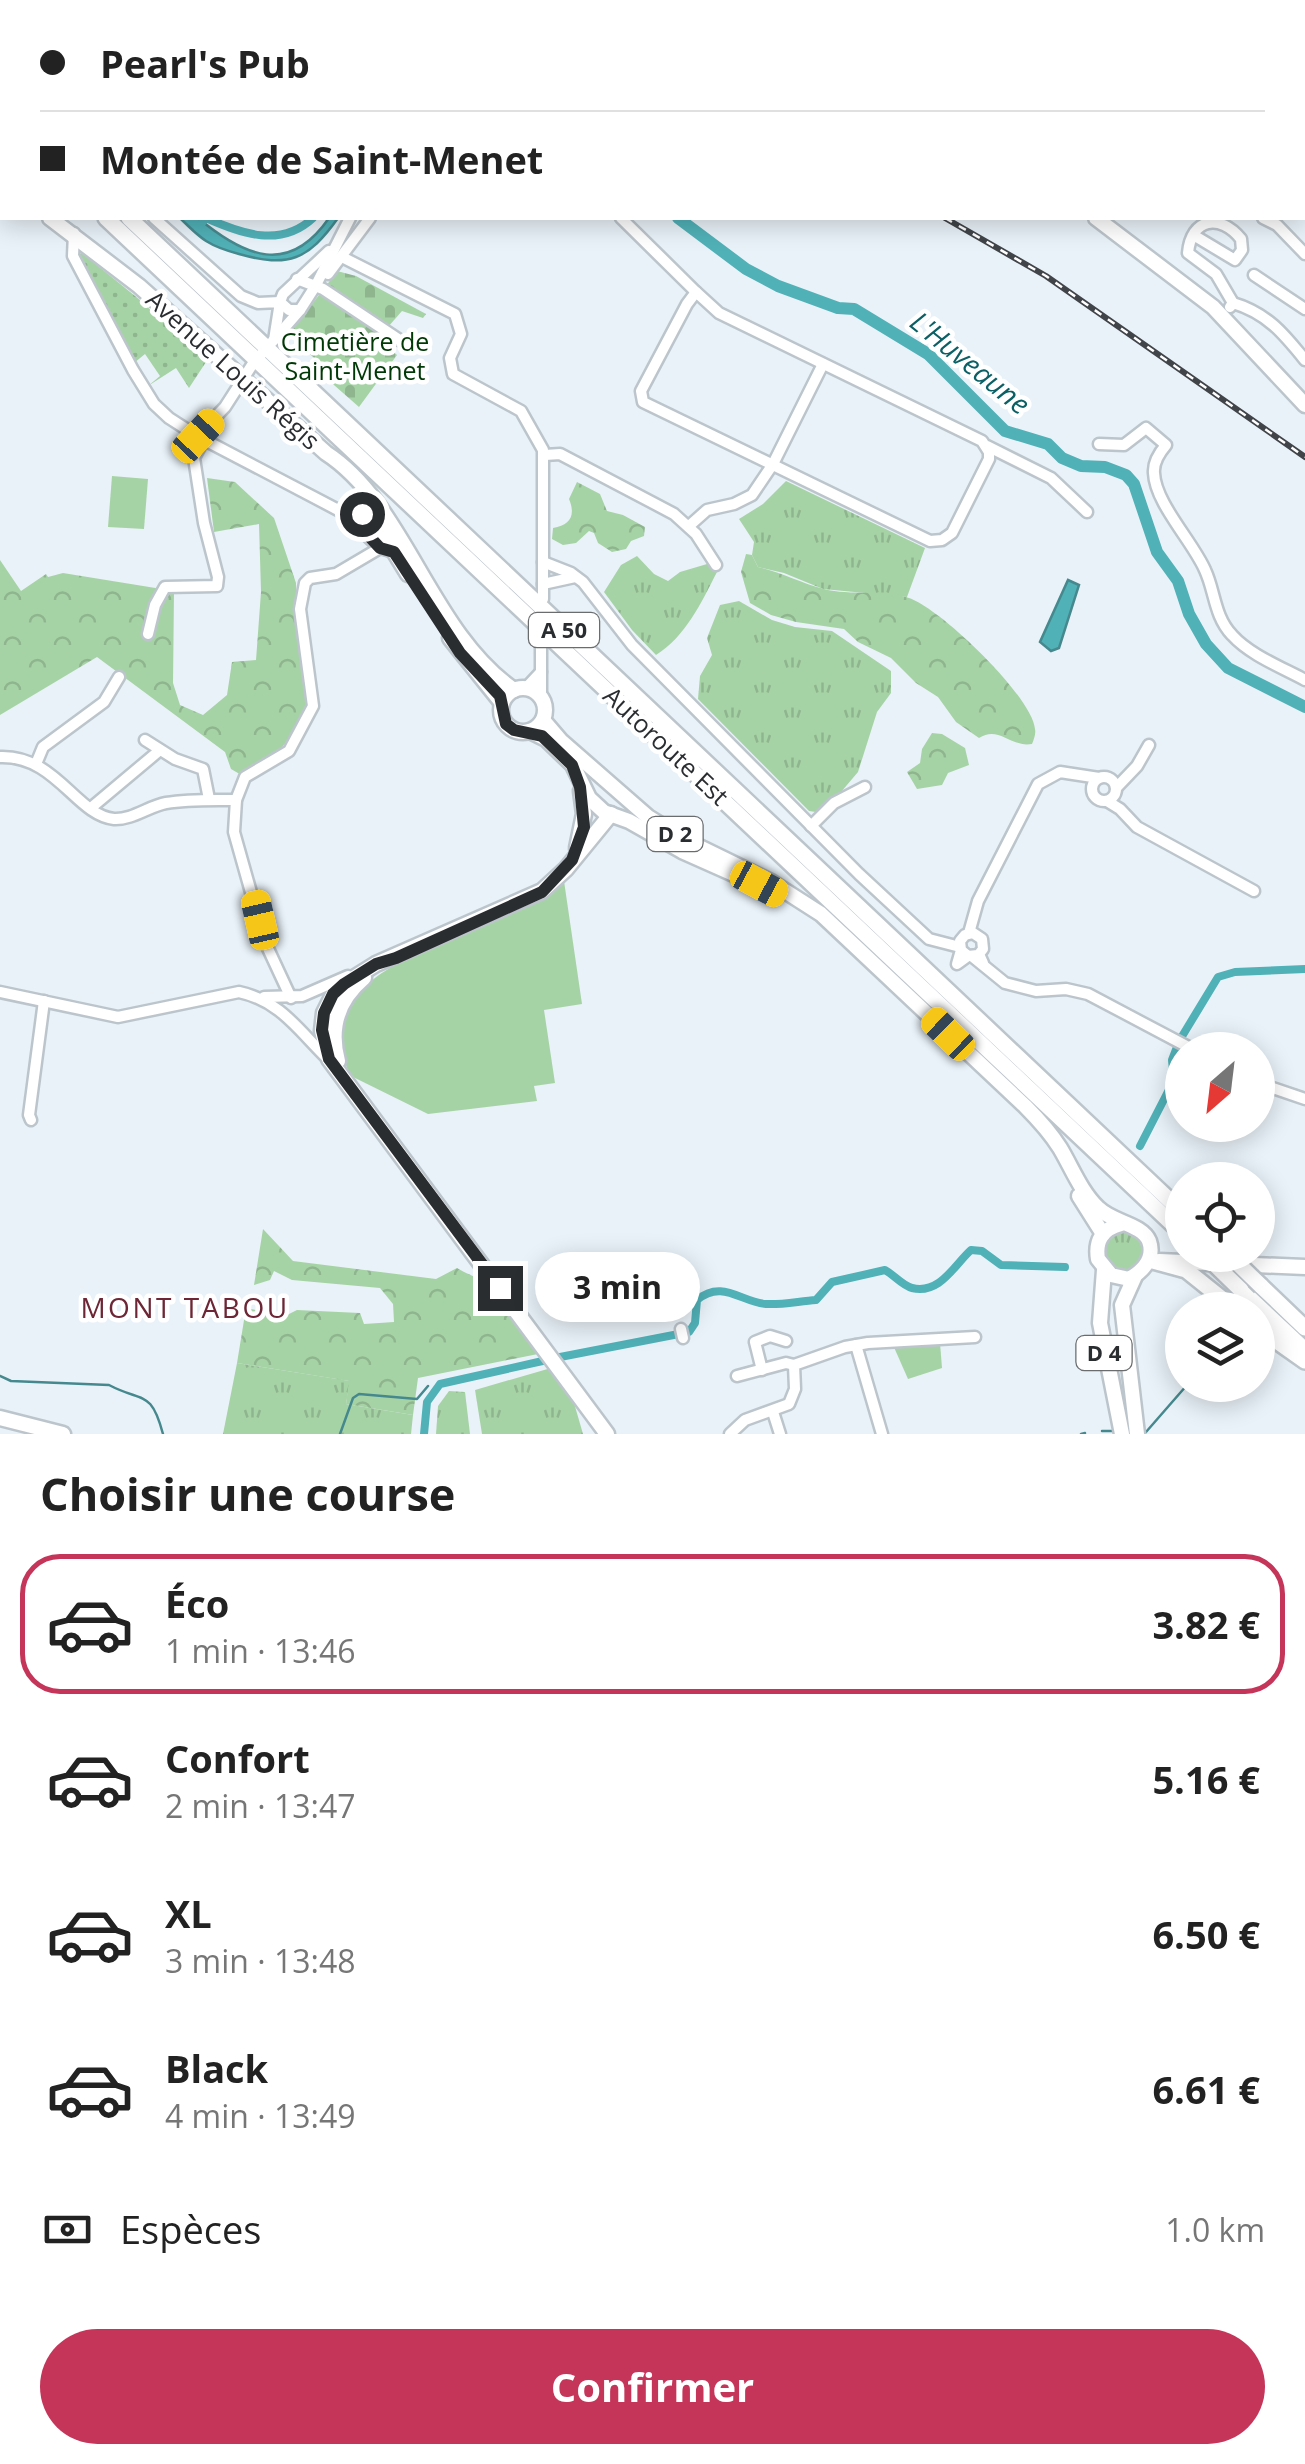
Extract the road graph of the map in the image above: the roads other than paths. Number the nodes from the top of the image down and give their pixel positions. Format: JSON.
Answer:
{"nodes":[{"id":1,"x":53,"y":220,"type":"edge"},
{"id":2,"x":68,"y":220,"type":"edge"},
{"id":3,"x":108,"y":220,"type":"edge"},
{"id":4,"x":131,"y":220,"type":"edge"},
{"id":5,"x":156,"y":220,"type":"edge"},
{"id":6,"x":349,"y":220,"type":"edge"},
{"id":7,"x":369,"y":220,"type":"edge"},
{"id":8,"x":623,"y":220,"type":"edge"},
{"id":9,"x":1099,"y":220,"type":"edge"},
{"id":10,"x":1268,"y":220,"type":"edge"},
{"id":11,"x":1195,"y":236,"type":"junction"},
{"id":12,"x":83,"y":237,"type":"junction"},
{"id":13,"x":340,"y":239,"type":"junction"},
{"id":14,"x":1305,"y":254,"type":"edge"},
{"id":15,"x":342,"y":257,"type":"junction"},
{"id":16,"x":1254,"y":275,"type":"dead end"},
{"id":17,"x":297,"y":279,"type":"junction"},
{"id":18,"x":316,"y":285,"type":"junction"},
{"id":19,"x":696,"y":292,"type":"junction"},
{"id":20,"x":280,"y":302,"type":"junction"},
{"id":21,"x":1233,"y":303,"type":"junction"},
{"id":22,"x":1305,"y":309,"type":"edge"},
{"id":23,"x":300,"y":310,"type":"junction"},
{"id":24,"x":1222,"y":316,"type":"junction"},
{"id":25,"x":246,"y":339,"type":"junction"},
{"id":26,"x":401,"y":341,"type":"dead end"},
{"id":27,"x":273,"y":342,"type":"junction"},
{"id":28,"x":1305,"y":360,"type":"edge"},
{"id":29,"x":819,"y":363,"type":"junction"},
{"id":30,"x":276,"y":368,"type":"junction"},
{"id":31,"x":244,"y":380,"type":"junction"},
{"id":32,"x":1305,"y":405,"type":"edge"},
{"id":33,"x":201,"y":438,"type":"junction"},
{"id":34,"x":1099,"y":444,"type":"dead end"},
{"id":35,"x":986,"y":446,"type":"junction"},
{"id":36,"x":326,"y":453,"type":"junction"},
{"id":37,"x":545,"y":456,"type":"junction"},
{"id":38,"x":773,"y":464,"type":"junction"},
{"id":39,"x":368,"y":510,"type":"junction"},
{"id":40,"x":1087,"y":512,"type":"dead end"},
{"id":41,"x":352,"y":518,"type":"junction"},
{"id":42,"x":385,"y":519,"type":"junction"},
{"id":43,"x":689,"y":526,"type":"junction"},
{"id":44,"x":387,"y":550,"type":"junction"},
{"id":45,"x":542,"y":562,"type":"junction"},
{"id":46,"x":716,"y":564,"type":"dead end"},
{"id":47,"x":576,"y":576,"type":"junction"},
{"id":48,"x":544,"y":584,"type":"junction"},
{"id":49,"x":543,"y":598,"type":"dead end"},
{"id":50,"x":148,"y":634,"type":"dead end"},
{"id":51,"x":542,"y":638,"type":"dead end"},
{"id":52,"x":541,"y":671,"type":"junction"},
{"id":53,"x":119,"y":678,"type":"dead end"},
{"id":54,"x":1305,"y":680,"type":"edge"},
{"id":55,"x":520,"y":689,"type":"junction"},
{"id":56,"x":541,"y":697,"type":"junction"},
{"id":57,"x":502,"y":703,"type":"junction"},
{"id":58,"x":542,"y":720,"type":"junction"},
{"id":59,"x":530,"y":731,"type":"junction"},
{"id":60,"x":146,"y":740,"type":"dead end"},
{"id":61,"x":1150,"y":746,"type":"dead end"},
{"id":62,"x":160,"y":750,"type":"junction"},
{"id":63,"x":0,"y":758,"type":"edge"},
{"id":64,"x":36,"y":764,"type":"junction"},
{"id":65,"x":576,"y":771,"type":"junction"},
{"id":66,"x":600,"y":775,"type":"junction"},
{"id":67,"x":865,"y":787,"type":"dead end"},
{"id":68,"x":1106,"y":788,"type":"junction"},
{"id":69,"x":209,"y":799,"type":"junction"},
{"id":70,"x":236,"y":800,"type":"junction"},
{"id":71,"x":92,"y":808,"type":"junction"},
{"id":72,"x":610,"y":814,"type":"junction"},
{"id":73,"x":629,"y":821,"type":"junction"},
{"id":74,"x":811,"y":826,"type":"junction"},
{"id":75,"x":596,"y":829,"type":"junction"},
{"id":76,"x":572,"y":860,"type":"junction"},
{"id":77,"x":1254,"y":890,"type":"dead end"},
{"id":78,"x":968,"y":947,"type":"junction"},
{"id":79,"x":394,"y":958,"type":"junction"},
{"id":80,"x":955,"y":967,"type":"dead end"},
{"id":81,"x":358,"y":973,"type":"junction"},
{"id":82,"x":316,"y":991,"type":"junction"},
{"id":83,"x":0,"y":992,"type":"edge"},
{"id":84,"x":258,"y":997,"type":"junction"},
{"id":85,"x":297,"y":997,"type":"junction"},
{"id":86,"x":44,"y":1002,"type":"junction"},
{"id":87,"x":331,"y":1016,"type":"junction"},
{"id":88,"x":300,"y":1027,"type":"junction"},
{"id":89,"x":1165,"y":1035,"type":"edge"},
{"id":90,"x":329,"y":1059,"type":"junction"},
{"id":91,"x":344,"y":1075,"type":"junction"},
{"id":92,"x":1275,"y":1089,"type":"edge"},
{"id":93,"x":1305,"y":1099,"type":"edge"},
{"id":94,"x":31,"y":1120,"type":"dead end"},
{"id":95,"x":1066,"y":1170,"type":"junction"},
{"id":96,"x":1165,"y":1196,"type":"edge"},
{"id":97,"x":1165,"y":1217,"type":"edge"},
{"id":98,"x":1120,"y":1224,"type":"junction"},
{"id":99,"x":1102,"y":1234,"type":"junction"},
{"id":100,"x":1149,"y":1242,"type":"junction"},
{"id":101,"x":1165,"y":1252,"type":"edge"},
{"id":102,"x":1275,"y":1257,"type":"edge"},
{"id":103,"x":1305,"y":1258,"type":"edge"},
{"id":104,"x":1305,"y":1267,"type":"edge"},
{"id":105,"x":1145,"y":1268,"type":"junction"},
{"id":106,"x":1104,"y":1270,"type":"junction"},
{"id":107,"x":1223,"y":1272,"type":"edge"},
{"id":108,"x":1247,"y":1272,"type":"edge"},
{"id":109,"x":1214,"y":1292,"type":"edge"},
{"id":110,"x":1100,"y":1324,"type":"junction"},
{"id":111,"x":1305,"y":1326,"type":"edge"},
{"id":112,"x":975,"y":1337,"type":"dead end"},
{"id":113,"x":1275,"y":1340,"type":"edge"},
{"id":114,"x":786,"y":1341,"type":"dead end"},
{"id":115,"x":856,"y":1345,"type":"junction"},
{"id":116,"x":1305,"y":1350,"type":"edge"},
{"id":117,"x":1305,"y":1361,"type":"edge"},
{"id":118,"x":794,"y":1365,"type":"junction"},
{"id":119,"x":762,"y":1370,"type":"junction"},
{"id":120,"x":737,"y":1376,"type":"dead end"},
{"id":121,"x":773,"y":1412,"type":"junction"},
{"id":122,"x":0,"y":1418,"type":"edge"},
{"id":123,"x":63,"y":1434,"type":"edge"},
{"id":124,"x":606,"y":1434,"type":"edge"},
{"id":125,"x":730,"y":1434,"type":"edge"},
{"id":126,"x":780,"y":1434,"type":"edge"},
{"id":127,"x":882,"y":1434,"type":"edge"},
{"id":128,"x":1122,"y":1434,"type":"edge"},
{"id":129,"x":1137,"y":1434,"type":"edge"}],
"edges":[{"from":1,"to":12,"type":"main road"},
{"from":2,"to":12,"type":"main road"},
{"from":3,"to":25,"type":"highway","name":"Autoroute Est","number":"A 50"},
{"from":4,"to":25,"type":"highway","name":"Autoroute Est","number":"A 50"},
{"from":5,"to":20,"type":"street"},
{"from":6,"to":13,"type":"street"},
{"from":7,"to":15,"type":"street"},
{"from":8,"to":19,"type":"street"},
{"from":9,"to":24,"type":"main road"},
{"from":10,"to":14,"type":"street"},
{"from":11,"to":11,"type":"street"},
{"from":11,"to":21,"type":"street"},
{"from":12,"to":31,"type":"main road","name":"Avenue Louis Régis"},
{"from":12,"to":33,"type":"street"},
{"from":13,"to":17,"type":"street"},
{"from":13,"to":18,"type":"street"},
{"from":15,"to":18,"type":"street"},
{"from":15,"to":37,"type":"street"},
{"from":16,"to":22,"type":"street"},
{"from":17,"to":18,"type":"street"},
{"from":17,"to":20,"type":"street"},
{"from":18,"to":23,"type":"street"},
{"from":18,"to":26,"type":"street"},
{"from":19,"to":29,"type":"street"},
{"from":19,"to":38,"type":"street"},
{"from":20,"to":23,"type":"street"},
{"from":20,"to":27,"type":"street"},
{"from":21,"to":24,"type":"street"},
{"from":21,"to":28,"type":"street"},
{"from":23,"to":27,"type":"street"},
{"from":24,"to":32,"type":"main road"},
{"from":25,"to":30,"type":"highway","name":"Autoroute Est","number":"A 50"},
{"from":27,"to":31,"type":"street"},
{"from":29,"to":35,"type":"street"},
{"from":29,"to":38,"type":"street"},
{"from":30,"to":96,"type":"highway","name":"Autoroute Est","number":"A 50"},
{"from":30,"to":97,"type":"highway","name":"Autoroute Est","number":"A 50"},
{"from":31,"to":33,"type":"street"},
{"from":31,"to":36,"type":"main road","name":"Avenue Louis Régis"},
{"from":33,"to":41,"type":"street"},
{"from":33,"to":50,"type":"street"},
{"from":34,"to":54,"type":"street"},
{"from":35,"to":38,"type":"street"},
{"from":35,"to":40,"type":"street"},
{"from":36,"to":39,"type":"main road","name":"Avenue Louis Régis"},
{"from":36,"to":42,"type":"main road","name":"Avenue Louis Régis"},
{"from":37,"to":43,"type":"street"},
{"from":37,"to":45,"type":"street"},
{"from":38,"to":43,"type":"street"},
{"from":39,"to":41,"type":"street"},
{"from":39,"to":42,"type":"street"},
{"from":39,"to":44,"type":"main road","name":"Avenue Louis Régis"},
{"from":41,"to":44,"type":"street"},
{"from":42,"to":55,"type":"main road","name":"Avenue Louis Régis"},
{"from":43,"to":46,"type":"street"},
{"from":44,"to":57,"type":"main road","name":"Avenue Louis Régis"},
{"from":44,"to":70,"type":"street"},
{"from":45,"to":47,"type":"street"},
{"from":45,"to":48,"type":"street"},
{"from":47,"to":48,"type":"street"},
{"from":47,"to":74,"type":"street"},
{"from":48,"to":49,"type":"street"},
{"from":51,"to":52,"type":"street"},
{"from":52,"to":55,"type":"street"},
{"from":52,"to":56,"type":"street"},
{"from":53,"to":64,"type":"street"},
{"from":55,"to":56,"type":"main road"},
{"from":55,"to":57,"type":"main road"},
{"from":56,"to":58,"type":"main road"},
{"from":57,"to":59,"type":"main road"},
{"from":58,"to":59,"type":"main road"},
{"from":58,"to":66,"type":"main road","number":"D 2"},
{"from":59,"to":65,"type":"main road","number":"D 2"},
{"from":60,"to":62,"type":"street"},
{"from":61,"to":68,"type":"street"},
{"from":62,"to":69,"type":"street"},
{"from":62,"to":71,"type":"street"},
{"from":63,"to":64,"type":"street"},
{"from":64,"to":71,"type":"street"},
{"from":65,"to":72,"type":"main road","number":"D 2"},
{"from":65,"to":76,"type":"main road"},
{"from":66,"to":72,"type":"main road"},
{"from":66,"to":98,"type":"main road","number":"D 2"},
{"from":67,"to":74,"type":"street"},
{"from":68,"to":77,"type":"street"},
{"from":68,"to":78,"type":"street"},
{"from":69,"to":70,"type":"street"},
{"from":69,"to":71,"type":"street"},
{"from":70,"to":85,"type":"street"},
{"from":72,"to":73,"type":"main road","number":"D 2"},
{"from":72,"to":75,"type":"main road"},
{"from":73,"to":75,"type":"main road"},
{"from":73,"to":95,"type":"main road","number":"D 2"},
{"from":74,"to":78,"type":"street"},
{"from":75,"to":76,"type":"main road"},
{"from":76,"to":79,"type":"main road"},
{"from":78,"to":80,"type":"street"},
{"from":78,"to":89,"type":"street"},
{"from":79,"to":81,"type":"main road"},
{"from":79,"to":87,"type":"main road"},
{"from":81,"to":82,"type":"street"},
{"from":81,"to":87,"type":"main road"},
{"from":82,"to":85,"type":"street"},
{"from":82,"to":87,"type":"street"},
{"from":83,"to":86,"type":"street"},
{"from":84,"to":85,"type":"street"},
{"from":84,"to":86,"type":"street"},
{"from":84,"to":88,"type":"street"},
{"from":85,"to":88,"type":"street"},
{"from":86,"to":94,"type":"street"},
{"from":87,"to":88,"type":"street"},
{"from":87,"to":90,"type":"main road"},
{"from":87,"to":91,"type":"main road"},
{"from":88,"to":90,"type":"street"},
{"from":90,"to":91,"type":"main road"},
{"from":91,"to":124,"type":"main road"},
{"from":92,"to":93,"type":"street"},
{"from":95,"to":99,"type":"main road","number":"D 2"},
{"from":95,"to":110,"type":"main road"},
{"from":98,"to":99,"type":"main road"},
{"from":98,"to":100,"type":"main road"},
{"from":99,"to":106,"type":"main road"},
{"from":100,"to":101,"type":"main road"},
{"from":100,"to":105,"type":"main road"},
{"from":102,"to":103,"type":"main road"},
{"from":104,"to":105,"type":"main road"},
{"from":105,"to":106,"type":"main road"},
{"from":105,"to":109,"type":"highway"},
{"from":105,"to":129,"type":"main road","number":"D 4"},
{"from":106,"to":110,"type":"main road","number":"D 4"},
{"from":107,"to":116,"type":"highway","bridge":true},
{"from":108,"to":111,"type":"highway","bridge":true},
{"from":110,"to":128,"type":"main road","number":"D 4"},
{"from":112,"to":115,"type":"street"},
{"from":113,"to":117,"type":"highway"},
{"from":114,"to":119,"type":"street"},
{"from":115,"to":118,"type":"street"},
{"from":115,"to":127,"type":"street"},
{"from":118,"to":119,"type":"street"},
{"from":118,"to":121,"type":"street"},
{"from":119,"to":120,"type":"street"},
{"from":121,"to":125,"type":"street"},
{"from":121,"to":126,"type":"street"},
{"from":122,"to":123,"type":"main road"}]}
